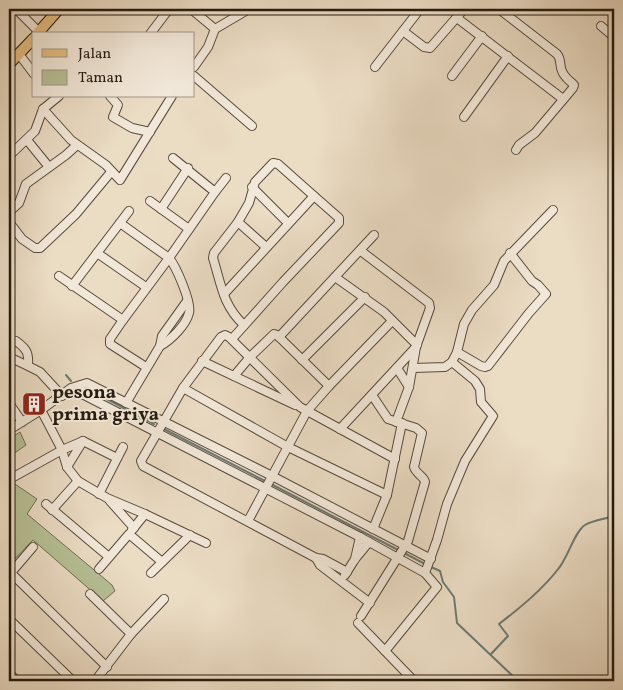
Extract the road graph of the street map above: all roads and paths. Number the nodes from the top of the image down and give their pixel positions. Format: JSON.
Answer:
{"nodes":[{"id":1,"x":16,"y":9,"type":"edge"},
{"id":2,"x":59,"y":9,"type":"edge"},
{"id":3,"x":169,"y":9,"type":"edge"},
{"id":4,"x":191,"y":9,"type":"edge"},
{"id":5,"x":249,"y":9,"type":"edge"},
{"id":6,"x":409,"y":9,"type":"edge"},
{"id":7,"x":464,"y":9,"type":"edge"},
{"id":8,"x":498,"y":9,"type":"edge"},
{"id":9,"x":418,"y":12,"type":"edge"},
{"id":10,"x":457,"y":18,"type":"junction"},
{"id":11,"x":600,"y":26,"type":"dead end"},
{"id":12,"x":215,"y":29,"type":"junction"},
{"id":13,"x":403,"y":31,"type":"junction"},
{"id":14,"x":35,"y":32,"type":"edge"},
{"id":15,"x":39,"y":32,"type":"edge"},
{"id":16,"x":152,"y":32,"type":"edge"},
{"id":17,"x":482,"y":36,"type":"junction"},
{"id":18,"x":614,"y":37,"type":"edge"},
{"id":19,"x":32,"y":40,"type":"edge"},
{"id":20,"x":19,"y":54,"type":"junction"},
{"id":21,"x":508,"y":56,"type":"junction"},
{"id":22,"x":9,"y":64,"type":"edge"},
{"id":23,"x":195,"y":66,"type":"edge"},
{"id":24,"x":374,"y":67,"type":"dead end"},
{"id":25,"x":32,"y":71,"type":"edge"},
{"id":26,"x":452,"y":76,"type":"dead end"},
{"id":27,"x":195,"y":77,"type":"edge"},
{"id":28,"x":54,"y":98,"type":"edge"},
{"id":29,"x":112,"y":98,"type":"edge"},
{"id":30,"x":171,"y":98,"type":"edge"},
{"id":31,"x":564,"y":99,"type":"junction"},
{"id":32,"x":43,"y":109,"type":"junction"},
{"id":33,"x":464,"y":117,"type":"dead end"},
{"id":34,"x":252,"y":126,"type":"dead end"},
{"id":35,"x":150,"y":132,"type":"junction"},
{"id":36,"x":27,"y":140,"type":"junction"},
{"id":37,"x":77,"y":145,"type":"junction"},
{"id":38,"x":516,"y":150,"type":"dead end"},
{"id":39,"x":9,"y":155,"type":"edge"},
{"id":40,"x":173,"y":158,"type":"dead end"},
{"id":41,"x":49,"y":167,"type":"junction"},
{"id":42,"x":188,"y":168,"type":"junction"},
{"id":43,"x":111,"y":172,"type":"junction"},
{"id":44,"x":226,"y":178,"type":"dead end"},
{"id":45,"x":252,"y":187,"type":"junction"},
{"id":46,"x":215,"y":192,"type":"junction"},
{"id":47,"x":314,"y":196,"type":"junction"},
{"id":48,"x":150,"y":200,"type":"dead end"},
{"id":49,"x":161,"y":209,"type":"junction"},
{"id":50,"x":553,"y":210,"type":"dead end"},
{"id":51,"x":129,"y":211,"type":"dead end"},
{"id":52,"x":9,"y":212,"type":"edge"},
{"id":53,"x":9,"y":222,"type":"edge"},
{"id":54,"x":238,"y":222,"type":"junction"},
{"id":55,"x":120,"y":223,"type":"junction"},
{"id":56,"x":288,"y":223,"type":"junction"},
{"id":57,"x":189,"y":229,"type":"junction"},
{"id":58,"x":12,"y":232,"type":"edge"},
{"id":59,"x":374,"y":235,"type":"dead end"},
{"id":60,"x":266,"y":247,"type":"junction"},
{"id":61,"x":361,"y":251,"type":"junction"},
{"id":62,"x":97,"y":253,"type":"junction"},
{"id":63,"x":510,"y":253,"type":"junction"},
{"id":64,"x":169,"y":258,"type":"junction"},
{"id":65,"x":59,"y":276,"type":"dead end"},
{"id":66,"x":335,"y":277,"type":"junction"},
{"id":67,"x":72,"y":286,"type":"junction"},
{"id":68,"x":146,"y":288,"type":"junction"},
{"id":69,"x":224,"y":294,"type":"junction"},
{"id":70,"x":365,"y":297,"type":"junction"},
{"id":71,"x":123,"y":320,"type":"junction"},
{"id":72,"x":392,"y":321,"type":"junction"},
{"id":73,"x":244,"y":326,"type":"junction"},
{"id":74,"x":279,"y":337,"type":"junction"},
{"id":75,"x":232,"y":339,"type":"junction"},
{"id":76,"x":16,"y":341,"type":"dead end"},
{"id":77,"x":417,"y":346,"type":"junction"},
{"id":78,"x":458,"y":352,"type":"junction"},
{"id":79,"x":250,"y":357,"type":"junction"},
{"id":80,"x":9,"y":358,"type":"edge"},
{"id":81,"x":302,"y":360,"type":"junction"},
{"id":82,"x":202,"y":361,"type":"junction"},
{"id":83,"x":452,"y":362,"type":"junction"},
{"id":84,"x":26,"y":365,"type":"dead end"},
{"id":85,"x":146,"y":367,"type":"junction"},
{"id":86,"x":398,"y":368,"type":"junction"},
{"id":87,"x":413,"y":368,"type":"junction"},
{"id":88,"x":485,"y":368,"type":"junction"},
{"id":89,"x":234,"y":376,"type":"junction"},
{"id":90,"x":475,"y":381,"type":"junction"},
{"id":91,"x":79,"y":386,"type":"junction"},
{"id":92,"x":329,"y":386,"type":"junction"},
{"id":93,"x":409,"y":387,"type":"junction"},
{"id":94,"x":183,"y":388,"type":"junction"},
{"id":95,"x":372,"y":395,"type":"junction"},
{"id":96,"x":62,"y":396,"type":"junction"},
{"id":97,"x":9,"y":403,"type":"edge"},
{"id":98,"x":126,"y":403,"type":"junction"},
{"id":99,"x":304,"y":409,"type":"junction"},
{"id":100,"x":41,"y":410,"type":"junction"},
{"id":101,"x":22,"y":422,"type":"junction"},
{"id":102,"x":164,"y":422,"type":"junction"},
{"id":103,"x":399,"y":423,"type":"junction"},
{"id":104,"x":340,"y":429,"type":"junction"},
{"id":105,"x":9,"y":430,"type":"edge"},
{"id":106,"x":157,"y":433,"type":"junction"},
{"id":107,"x":83,"y":441,"type":"junction"},
{"id":108,"x":123,"y":447,"type":"dead end"},
{"id":109,"x":288,"y":447,"type":"junction"},
{"id":110,"x":62,"y":450,"type":"junction"},
{"id":111,"x":117,"y":458,"type":"junction"},
{"id":112,"x":395,"y":459,"type":"junction"},
{"id":113,"x":67,"y":467,"type":"junction"},
{"id":114,"x":272,"y":476,"type":"junction"},
{"id":115,"x":10,"y":479,"type":"dead end"},
{"id":116,"x":78,"y":481,"type":"junction"},
{"id":117,"x":266,"y":488,"type":"junction"},
{"id":118,"x":99,"y":494,"type":"junction"},
{"id":119,"x":387,"y":495,"type":"junction"},
{"id":120,"x":107,"y":498,"type":"junction"},
{"id":121,"x":145,"y":514,"type":"junction"},
{"id":122,"x":248,"y":521,"type":"junction"},
{"id":123,"x":373,"y":529,"type":"junction"},
{"id":124,"x":131,"y":531,"type":"junction"},
{"id":125,"x":190,"y":535,"type":"junction"},
{"id":126,"x":360,"y":537,"type":"junction"},
{"id":127,"x":369,"y":542,"type":"junction"},
{"id":128,"x":206,"y":543,"type":"dead end"},
{"id":129,"x":33,"y":547,"type":"dead end"},
{"id":130,"x":405,"y":547,"type":"junction"},
{"id":131,"x":109,"y":557,"type":"junction"},
{"id":132,"x":316,"y":558,"type":"junction"},
{"id":133,"x":355,"y":558,"type":"junction"},
{"id":134,"x":399,"y":559,"type":"junction"},
{"id":135,"x":431,"y":559,"type":"junction"},
{"id":136,"x":162,"y":562,"type":"junction"},
{"id":137,"x":99,"y":569,"type":"dead end"},
{"id":138,"x":347,"y":572,"type":"junction"},
{"id":139,"x":151,"y":573,"type":"dead end"},
{"id":140,"x":425,"y":573,"type":"junction"},
{"id":141,"x":10,"y":574,"type":"edge"},
{"id":142,"x":342,"y":582,"type":"junction"},
{"id":143,"x":90,"y":594,"type":"dead end"},
{"id":144,"x":164,"y":599,"type":"dead end"},
{"id":145,"x":370,"y":603,"type":"junction"},
{"id":146,"x":9,"y":619,"type":"edge"},
{"id":147,"x":131,"y":634,"type":"junction"},
{"id":148,"x":385,"y":651,"type":"junction"},
{"id":149,"x":107,"y":666,"type":"junction"},
{"id":150,"x":9,"y":673,"type":"edge"},
{"id":151,"x":17,"y":681,"type":"edge"},
{"id":152,"x":73,"y":681,"type":"edge"},
{"id":153,"x":95,"y":681,"type":"edge"},
{"id":154,"x":414,"y":681,"type":"edge"}],
"edges":[{"from":1,"to":14,"type":"street"},
{"from":2,"to":15,"type":"main road"},
{"from":3,"to":16,"type":"street"},
{"from":4,"to":12,"type":"street"},
{"from":5,"to":12,"type":"street"},
{"from":6,"to":9,"type":"street"},
{"from":7,"to":10,"type":"street"},
{"from":8,"to":31,"type":"street"},
{"from":9,"to":13,"type":"street"},
{"from":10,"to":13,"type":"street"},
{"from":10,"to":17,"type":"street"},
{"from":11,"to":18,"type":"street"},
{"from":12,"to":23,"type":"street"},
{"from":13,"to":24,"type":"street"},
{"from":17,"to":21,"type":"street"},
{"from":17,"to":26,"type":"street"},
{"from":19,"to":20,"type":"main road"},
{"from":20,"to":22,"type":"main road"},
{"from":20,"to":25,"type":"street"},
{"from":21,"to":31,"type":"street"},
{"from":21,"to":33,"type":"street"},
{"from":27,"to":34,"type":"street"},
{"from":28,"to":32,"type":"street"},
{"from":29,"to":35,"type":"street"},
{"from":30,"to":35,"type":"street"},
{"from":31,"to":38,"type":"street"},
{"from":32,"to":36,"type":"street"},
{"from":32,"to":37,"type":"street"},
{"from":35,"to":43,"type":"street"},
{"from":36,"to":39,"type":"street"},
{"from":36,"to":41,"type":"street"},
{"from":37,"to":41,"type":"street"},
{"from":37,"to":43,"type":"street"},
{"from":40,"to":42,"type":"street"},
{"from":41,"to":52,"type":"street"},
{"from":42,"to":46,"type":"street"},
{"from":42,"to":49,"type":"street"},
{"from":43,"to":58,"type":"street"},
{"from":44,"to":46,"type":"street"},
{"from":45,"to":47,"type":"street"},
{"from":45,"to":54,"type":"street"},
{"from":45,"to":56,"type":"street"},
{"from":46,"to":57,"type":"street"},
{"from":47,"to":56,"type":"street"},
{"from":47,"to":73,"type":"street"},
{"from":48,"to":49,"type":"street"},
{"from":49,"to":57,"type":"street"},
{"from":50,"to":63,"type":"street"},
{"from":51,"to":55,"type":"street"},
{"from":53,"to":58,"type":"street"},
{"from":54,"to":60,"type":"street"},
{"from":54,"to":69,"type":"street"},
{"from":55,"to":62,"type":"street"},
{"from":55,"to":64,"type":"street"},
{"from":56,"to":60,"type":"street"},
{"from":57,"to":64,"type":"street"},
{"from":59,"to":61,"type":"street"},
{"from":60,"to":69,"type":"street"},
{"from":61,"to":66,"type":"street"},
{"from":61,"to":77,"type":"street"},
{"from":62,"to":67,"type":"street"},
{"from":62,"to":68,"type":"street"},
{"from":63,"to":78,"type":"street"},
{"from":63,"to":88,"type":"street"},
{"from":64,"to":68,"type":"street"},
{"from":64,"to":85,"type":"street"},
{"from":65,"to":67,"type":"street"},
{"from":66,"to":70,"type":"street"},
{"from":66,"to":74,"type":"street"},
{"from":67,"to":71,"type":"street"},
{"from":68,"to":71,"type":"street"},
{"from":69,"to":73,"type":"street"},
{"from":70,"to":72,"type":"street"},
{"from":70,"to":81,"type":"street"},
{"from":71,"to":85,"type":"street"},
{"from":72,"to":77,"type":"street"},
{"from":72,"to":92,"type":"street"},
{"from":73,"to":75,"type":"street"},
{"from":74,"to":79,"type":"street"},
{"from":74,"to":81,"type":"street"},
{"from":75,"to":79,"type":"street"},
{"from":75,"to":82,"type":"street"},
{"from":76,"to":96,"type":"street"},
{"from":77,"to":86,"type":"street"},
{"from":77,"to":87,"type":"street"},
{"from":78,"to":83,"type":"street"},
{"from":78,"to":88,"type":"street"},
{"from":79,"to":89,"type":"street"},
{"from":79,"to":99,"type":"street"},
{"from":80,"to":84,"type":"street"},
{"from":81,"to":92,"type":"street"},
{"from":82,"to":89,"type":"street"},
{"from":82,"to":94,"type":"street"},
{"from":83,"to":87,"type":"street"},
{"from":83,"to":90,"type":"street"},
{"from":85,"to":98,"type":"street"},
{"from":86,"to":93,"type":"street"},
{"from":86,"to":95,"type":"street"},
{"from":87,"to":93,"type":"street"},
{"from":88,"to":90,"type":"street"},
{"from":89,"to":99,"type":"street"},
{"from":90,"to":135,"type":"street"},
{"from":91,"to":96,"type":"street"},
{"from":91,"to":98,"type":"street"},
{"from":91,"to":106,"type":"street"},
{"from":92,"to":99,"type":"street"},
{"from":93,"to":103,"type":"street"},
{"from":94,"to":102,"type":"street"},
{"from":94,"to":109,"type":"street"},
{"from":95,"to":103,"type":"street"},
{"from":95,"to":104,"type":"street"},
{"from":96,"to":100,"type":"street"},
{"from":97,"to":101,"type":"street"},
{"from":98,"to":102,"type":"street"},
{"from":99,"to":104,"type":"street"},
{"from":99,"to":109,"type":"street"},
{"from":100,"to":101,"type":"street"},
{"from":100,"to":110,"type":"street"},
{"from":101,"to":105,"type":"street"},
{"from":102,"to":106,"type":"street"},
{"from":102,"to":114,"type":"street"},
{"from":103,"to":112,"type":"street"},
{"from":103,"to":130,"type":"street"},
{"from":104,"to":112,"type":"street"},
{"from":106,"to":117,"type":"street"},
{"from":106,"to":122,"type":"street"},
{"from":107,"to":110,"type":"street"},
{"from":107,"to":111,"type":"street"},
{"from":107,"to":113,"type":"street"},
{"from":108,"to":111,"type":"street"},
{"from":109,"to":114,"type":"street"},
{"from":109,"to":119,"type":"street"},
{"from":110,"to":113,"type":"street"},
{"from":110,"to":115,"type":"street"},
{"from":111,"to":118,"type":"street"},
{"from":112,"to":119,"type":"street"},
{"from":113,"to":116,"type":"street"},
{"from":114,"to":117,"type":"street"},
{"from":114,"to":123,"type":"street"},
{"from":116,"to":118,"type":"street"},
{"from":116,"to":131,"type":"street"},
{"from":117,"to":122,"type":"street"},
{"from":117,"to":126,"type":"street"},
{"from":118,"to":120,"type":"street"},
{"from":119,"to":123,"type":"street"},
{"from":120,"to":121,"type":"street"},
{"from":120,"to":124,"type":"street"},
{"from":121,"to":124,"type":"street"},
{"from":121,"to":125,"type":"street"},
{"from":122,"to":132,"type":"street"},
{"from":123,"to":130,"type":"street"},
{"from":124,"to":131,"type":"street"},
{"from":124,"to":136,"type":"street"},
{"from":125,"to":128,"type":"street"},
{"from":125,"to":136,"type":"street"},
{"from":126,"to":127,"type":"street"},
{"from":126,"to":133,"type":"street"},
{"from":127,"to":133,"type":"street"},
{"from":127,"to":134,"type":"street"},
{"from":129,"to":141,"type":"street"},
{"from":130,"to":134,"type":"street"},
{"from":130,"to":135,"type":"street"},
{"from":131,"to":137,"type":"street"},
{"from":132,"to":138,"type":"street"},
{"from":132,"to":142,"type":"street"},
{"from":133,"to":138,"type":"street"},
{"from":134,"to":140,"type":"street"},
{"from":134,"to":145,"type":"street"},
{"from":135,"to":140,"type":"street"},
{"from":136,"to":139,"type":"street"},
{"from":138,"to":142,"type":"street"},
{"from":140,"to":148,"type":"street"},
{"from":141,"to":149,"type":"street"},
{"from":142,"to":145,"type":"street"},
{"from":143,"to":147,"type":"street"},
{"from":144,"to":147,"type":"street"},
{"from":145,"to":148,"type":"street"},
{"from":146,"to":152,"type":"street"},
{"from":147,"to":149,"type":"street"},
{"from":148,"to":154,"type":"street"},
{"from":149,"to":153,"type":"street"},
{"from":150,"to":151,"type":"street"}]}
